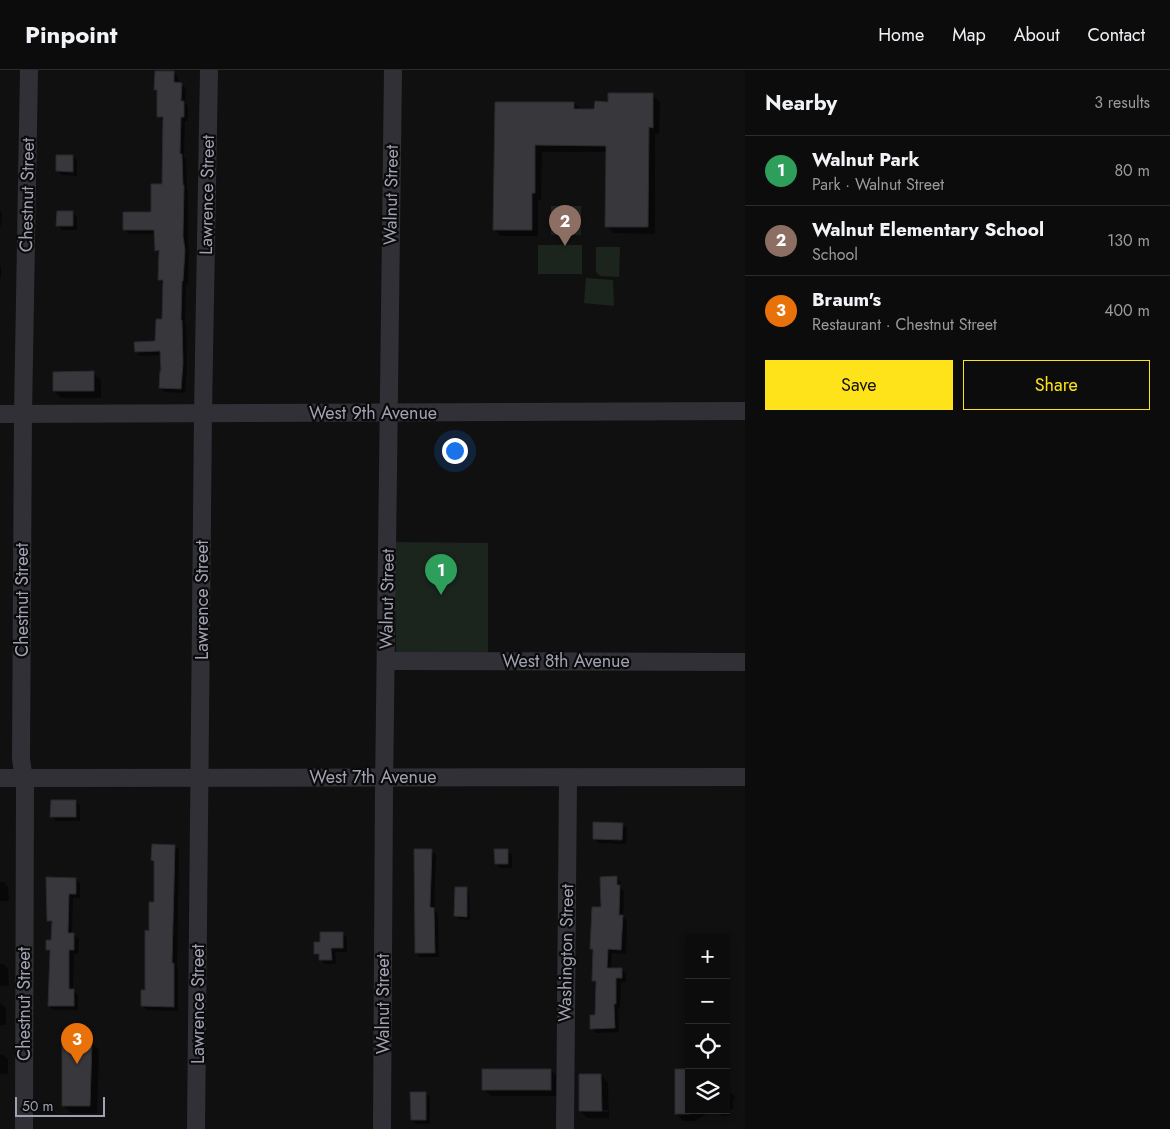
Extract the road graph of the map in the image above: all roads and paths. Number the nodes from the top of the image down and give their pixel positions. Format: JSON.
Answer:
{"nodes":[{"id":1,"x":29,"y":70,"type":"edge"},
{"id":2,"x":209,"y":70,"type":"edge"},
{"id":3,"x":393,"y":70,"type":"edge"},
{"id":4,"x":745,"y":411,"type":"edge"},
{"id":5,"x":203,"y":413,"type":"junction"},
{"id":6,"x":389,"y":413,"type":"junction"},
{"id":7,"x":0,"y":414,"type":"edge"},
{"id":8,"x":23,"y":414,"type":"junction"},
{"id":9,"x":386,"y":661,"type":"junction"},
{"id":10,"x":745,"y":662,"type":"edge"},
{"id":11,"x":200,"y":777,"type":"junction"},
{"id":12,"x":384,"y":777,"type":"junction"},
{"id":13,"x":745,"y":777,"type":"edge"},
{"id":14,"x":0,"y":778,"type":"edge"},
{"id":15,"x":24,"y":778,"type":"junction"},
{"id":16,"x":568,"y":778,"type":"junction"},
{"id":17,"x":24,"y":1129,"type":"edge"},
{"id":18,"x":196,"y":1129,"type":"edge"},
{"id":19,"x":382,"y":1129,"type":"edge"},
{"id":20,"x":565,"y":1129,"type":"edge"}],
"edges":[{"from":1,"to":8,"type":"street","name":"Chestnut Street"},
{"from":2,"to":5,"type":"street","name":"Lawrence Street"},
{"from":3,"to":6,"type":"street","name":"Walnut Street"},
{"from":4,"to":6,"type":"street","name":"West 9th Avenue"},
{"from":5,"to":6,"type":"street","name":"West 9th Avenue"},
{"from":5,"to":8,"type":"street","name":"West 9th Avenue"},
{"from":5,"to":11,"type":"street","name":"Lawrence Street"},
{"from":6,"to":9,"type":"street","name":"Walnut Street"},
{"from":7,"to":8,"type":"street","name":"West 9th Avenue"},
{"from":8,"to":15,"type":"street","name":"Chestnut Street"},
{"from":9,"to":10,"type":"street","name":"West 8th Avenue"},
{"from":9,"to":12,"type":"street","name":"Walnut Street"},
{"from":11,"to":12,"type":"street","name":"West 7th Avenue"},
{"from":11,"to":15,"type":"street","name":"West 7th Avenue"},
{"from":11,"to":18,"type":"street","name":"Lawrence Street"},
{"from":12,"to":16,"type":"street","name":"West 7th Avenue"},
{"from":12,"to":19,"type":"street","name":"Walnut Street"},
{"from":13,"to":16,"type":"street","name":"West 7th Avenue"},
{"from":14,"to":15,"type":"street","name":"West 7th Avenue"},
{"from":15,"to":17,"type":"street","name":"Chestnut Street"},
{"from":16,"to":20,"type":"street","name":"Washington Street"}]}
